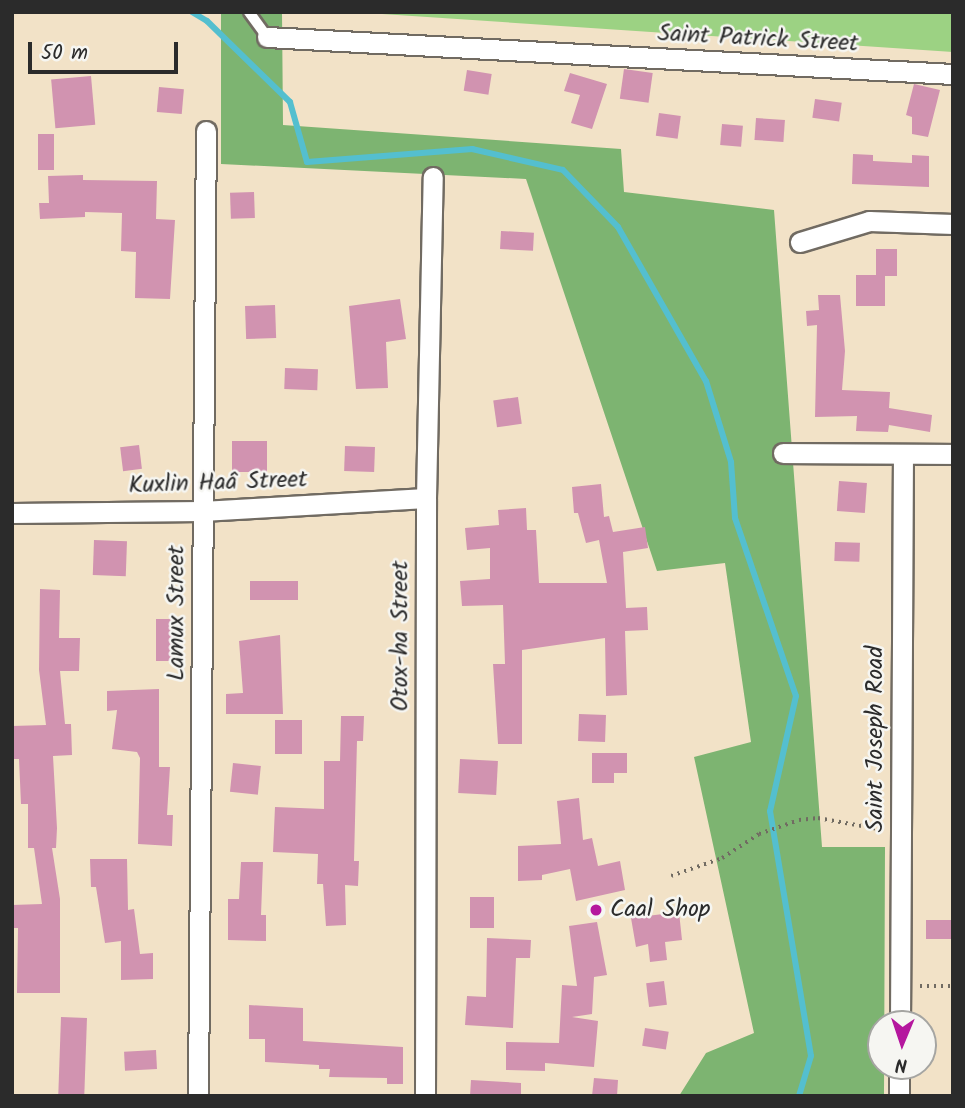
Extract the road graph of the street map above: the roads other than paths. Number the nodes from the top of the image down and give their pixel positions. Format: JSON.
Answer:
{"nodes":[{"id":1,"x":249,"y":12,"type":"edge"},
{"id":2,"x":267,"y":37,"type":"joint"},
{"id":3,"x":953,"y":74,"type":"edge"},
{"id":4,"x":206,"y":131,"type":"dead end"},
{"id":5,"x":433,"y":177,"type":"dead end"},
{"id":6,"x":953,"y":224,"type":"edge"},
{"id":7,"x":800,"y":242,"type":"dead end"},
{"id":8,"x":783,"y":453,"type":"dead end"},
{"id":9,"x":903,"y":454,"type":"junction"},
{"id":10,"x":953,"y":454,"type":"edge"},
{"id":11,"x":426,"y":498,"type":"junction"},
{"id":12,"x":202,"y":511,"type":"junction"},
{"id":13,"x":12,"y":513,"type":"edge"},
{"id":14,"x":900,"y":1010,"type":"edge"},
{"id":15,"x":198,"y":1096,"type":"edge"},
{"id":16,"x":425,"y":1096,"type":"edge"}],
"edges":[{"from":1,"to":2,"type":"lane"},
{"from":2,"to":3,"type":"street","name":"Saint Patrick Street"},
{"from":4,"to":12,"type":"street","name":"Lamux Street"},
{"from":5,"to":11,"type":"street","name":"Otox-ha Street"},
{"from":6,"to":7,"type":"street"},
{"from":8,"to":9,"type":"street"},
{"from":9,"to":10,"type":"street"},
{"from":9,"to":14,"type":"street","name":"Saint Joseph Road"},
{"from":11,"to":12,"type":"street","name":"Kuxlin Haâ Street"},
{"from":11,"to":16,"type":"street","name":"Otox-ha Street"},
{"from":12,"to":13,"type":"street","name":"Kuxlin Haâ Street"},
{"from":12,"to":15,"type":"street","name":"Lamux Street"}]}
